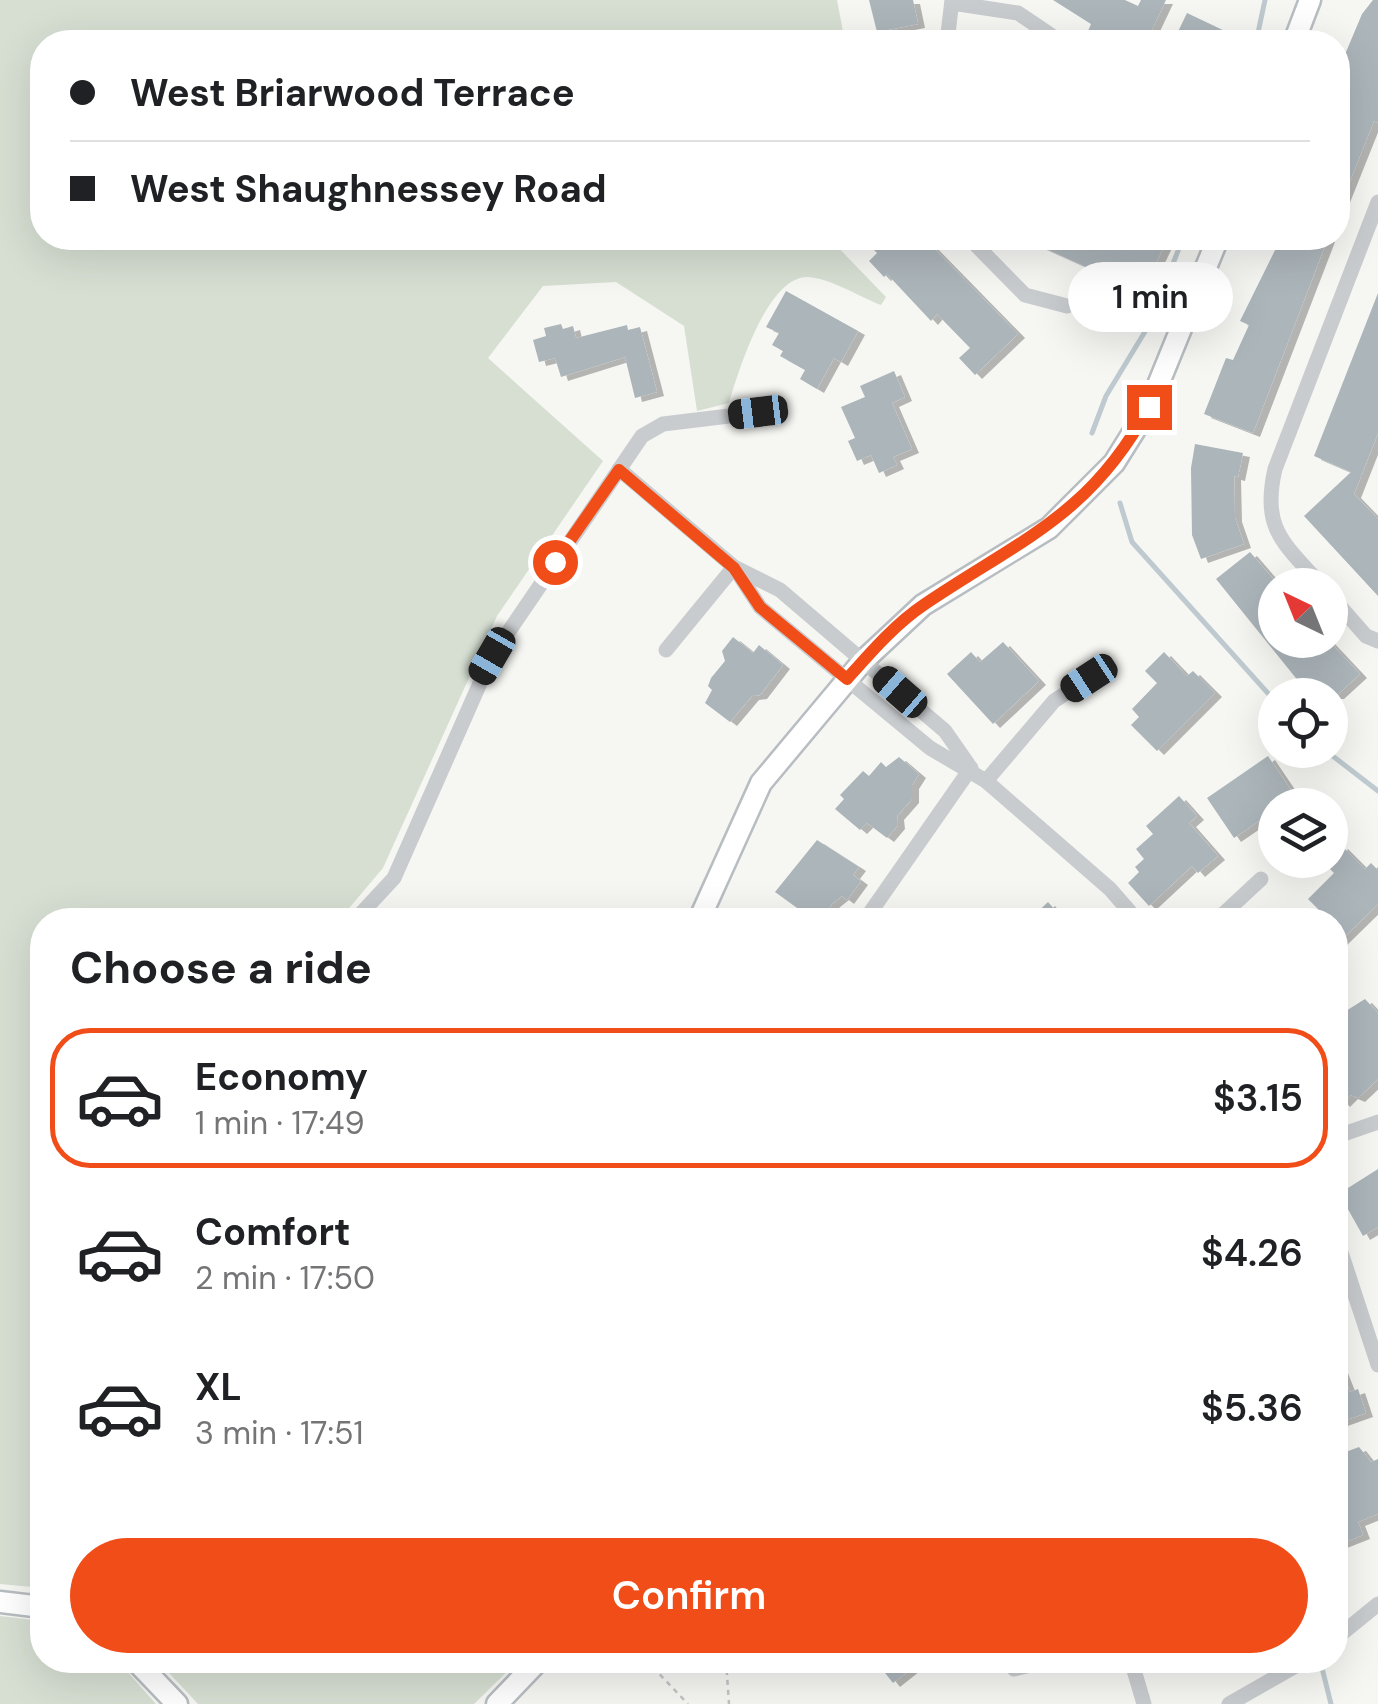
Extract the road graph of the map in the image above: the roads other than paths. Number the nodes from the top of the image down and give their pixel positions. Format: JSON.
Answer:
{"nodes":[{"id":1,"x":1310,"y":0,"type":"edge"},
{"id":2,"x":952,"y":1,"type":"edge"},
{"id":3,"x":948,"y":30,"type":"edge"},
{"id":4,"x":1043,"y":30,"type":"edge"},
{"id":5,"x":1299,"y":30,"type":"edge"},
{"id":6,"x":1378,"y":202,"type":"edge"},
{"id":7,"x":981,"y":250,"type":"edge"},
{"id":8,"x":1213,"y":250,"type":"edge"},
{"id":9,"x":1067,"y":306,"type":"dead end"},
{"id":10,"x":762,"y":412,"type":"dead end"},
{"id":11,"x":619,"y":470,"type":"junction"},
{"id":12,"x":734,"y":568,"type":"junction"},
{"id":13,"x":1306,"y":568,"type":"edge"},
{"id":14,"x":804,"y":611,"type":"junction"},
{"id":15,"x":1348,"y":616,"type":"edge"},
{"id":16,"x":788,"y":630,"type":"junction"},
{"id":17,"x":1378,"y":641,"type":"edge"},
{"id":18,"x":666,"y":650,"type":"dead end"},
{"id":19,"x":863,"y":661,"type":"junction"},
{"id":20,"x":1089,"y":678,"type":"dead end"},
{"id":21,"x":847,"y":679,"type":"junction"},
{"id":22,"x":916,"y":706,"type":"junction"},
{"id":23,"x":901,"y":724,"type":"junction"},
{"id":24,"x":970,"y":768,"type":"junction"},
{"id":25,"x":986,"y":781,"type":"junction"},
{"id":26,"x":1261,"y":879,"type":"dead end"},
{"id":27,"x":366,"y":908,"type":"edge"},
{"id":28,"x":704,"y":908,"type":"edge"},
{"id":29,"x":872,"y":908,"type":"edge"},
{"id":30,"x":1127,"y":908,"type":"edge"},
{"id":31,"x":1230,"y":908,"type":"edge"},
{"id":32,"x":1378,"y":1122,"type":"edge"},
{"id":33,"x":1348,"y":1132,"type":"edge"},
{"id":34,"x":1348,"y":1274,"type":"edge"},
{"id":35,"x":1378,"y":1365,"type":"edge"},
{"id":36,"x":0,"y":1602,"type":"edge"},
{"id":37,"x":1378,"y":1604,"type":"edge"},
{"id":38,"x":30,"y":1606,"type":"edge"},
{"id":39,"x":1348,"y":1628,"type":"edge"},
{"id":40,"x":147,"y":1673,"type":"edge"},
{"id":41,"x":527,"y":1673,"type":"edge"},
{"id":42,"x":1135,"y":1673,"type":"edge"},
{"id":43,"x":1283,"y":1673,"type":"edge"},
{"id":44,"x":177,"y":1704,"type":"edge"},
{"id":45,"x":497,"y":1704,"type":"edge"},
{"id":46,"x":1144,"y":1704,"type":"edge"},
{"id":47,"x":1229,"y":1704,"type":"edge"}],
"edges":[{"from":1,"to":5,"type":"street"},
{"from":2,"to":3,"type":"street"},
{"from":2,"to":4,"type":"street"},
{"from":6,"to":13,"type":"street"},
{"from":7,"to":9,"type":"street"},
{"from":8,"to":19,"type":"street"},
{"from":10,"to":11,"type":"street"},
{"from":11,"to":12,"type":"street"},
{"from":11,"to":27,"type":"street"},
{"from":12,"to":14,"type":"street"},
{"from":12,"to":16,"type":"street"},
{"from":12,"to":18,"type":"street"},
{"from":14,"to":16,"type":"street"},
{"from":14,"to":19,"type":"street"},
{"from":15,"to":17,"type":"street"},
{"from":16,"to":21,"type":"street"},
{"from":19,"to":21,"type":"street"},
{"from":19,"to":22,"type":"street"},
{"from":20,"to":25,"type":"street"},
{"from":21,"to":23,"type":"street"},
{"from":21,"to":28,"type":"street"},
{"from":22,"to":23,"type":"street"},
{"from":22,"to":24,"type":"street"},
{"from":23,"to":24,"type":"street"},
{"from":24,"to":25,"type":"street"},
{"from":24,"to":29,"type":"street"},
{"from":25,"to":30,"type":"street"},
{"from":26,"to":31,"type":"street"},
{"from":32,"to":33,"type":"street"},
{"from":34,"to":35,"type":"street"},
{"from":36,"to":38,"type":"street"},
{"from":37,"to":39,"type":"street"},
{"from":40,"to":44,"type":"street"},
{"from":41,"to":45,"type":"street"},
{"from":42,"to":46,"type":"street"},
{"from":43,"to":47,"type":"street"}]}
